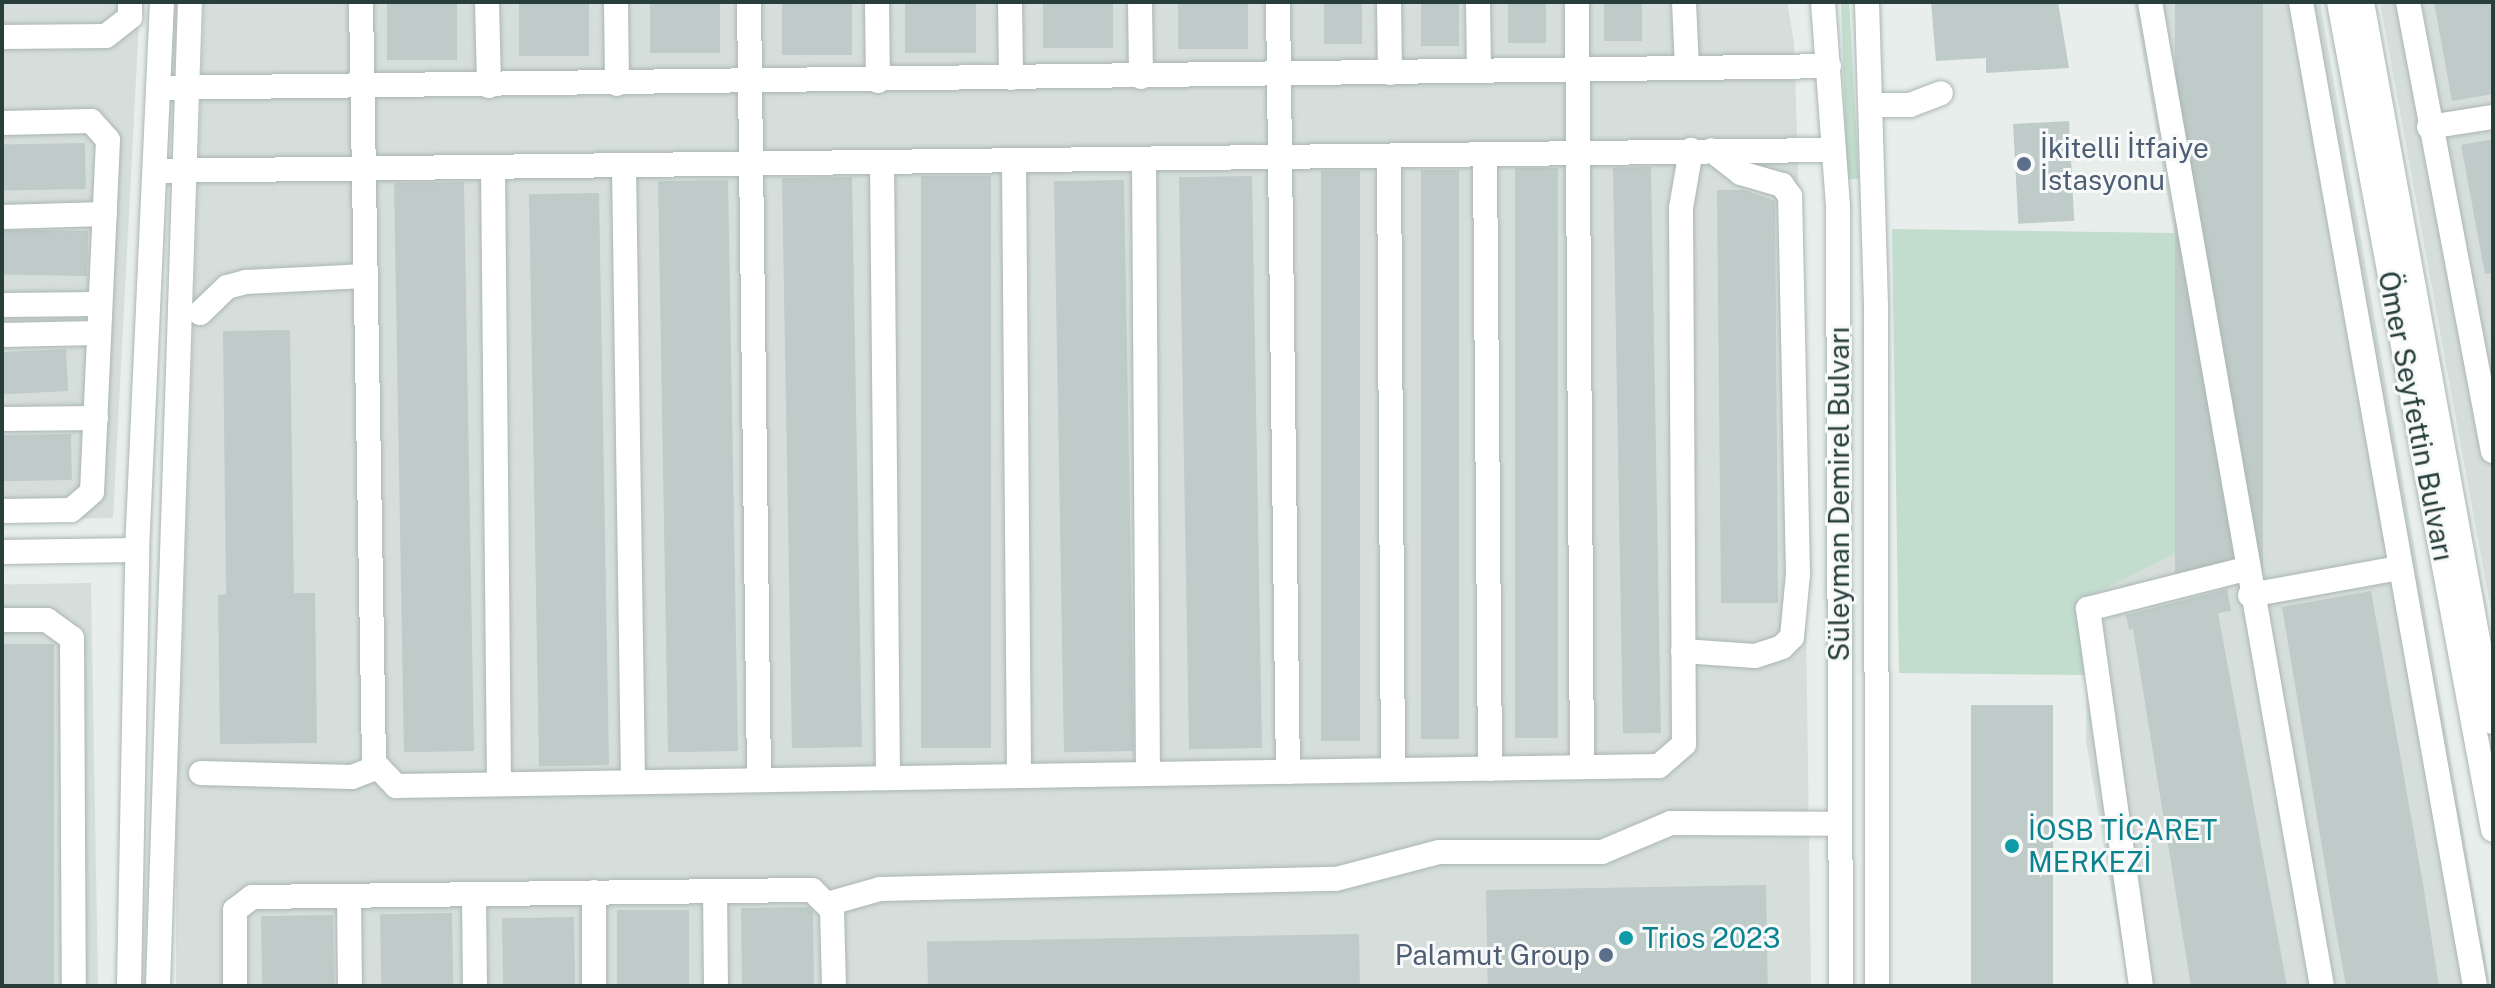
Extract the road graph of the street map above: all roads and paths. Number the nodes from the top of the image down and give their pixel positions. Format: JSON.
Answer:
{"nodes":[{"id":1,"x":130,"y":2,"type":"edge"},
{"id":2,"x":162,"y":2,"type":"edge"},
{"id":3,"x":190,"y":2,"type":"edge"},
{"id":4,"x":361,"y":2,"type":"edge"},
{"id":5,"x":487,"y":2,"type":"edge"},
{"id":6,"x":616,"y":2,"type":"edge"},
{"id":7,"x":749,"y":2,"type":"edge"},
{"id":8,"x":877,"y":2,"type":"edge"},
{"id":9,"x":1010,"y":2,"type":"edge"},
{"id":10,"x":1140,"y":2,"type":"edge"},
{"id":11,"x":1278,"y":2,"type":"edge"},
{"id":12,"x":1389,"y":2,"type":"edge"},
{"id":13,"x":1478,"y":2,"type":"edge"},
{"id":14,"x":1577,"y":2,"type":"edge"},
{"id":15,"x":1684,"y":2,"type":"edge"},
{"id":16,"x":1823,"y":2,"type":"edge"},
{"id":17,"x":1867,"y":2,"type":"edge"},
{"id":18,"x":2150,"y":2,"type":"edge"},
{"id":19,"x":2301,"y":2,"type":"edge"},
{"id":20,"x":2339,"y":2,"type":"edge"},
{"id":21,"x":2362,"y":2,"type":"edge"},
{"id":22,"x":2408,"y":2,"type":"edge"},
{"id":23,"x":2,"y":37,"type":"edge"},
{"id":24,"x":1829,"y":66,"type":"junction"},
{"id":25,"x":1687,"y":68,"type":"junction"},
{"id":26,"x":1578,"y":70,"type":"junction"},
{"id":27,"x":1479,"y":71,"type":"junction"},
{"id":28,"x":1390,"y":73,"type":"junction"},
{"id":29,"x":1279,"y":74,"type":"junction"},
{"id":30,"x":1141,"y":77,"type":"junction"},
{"id":31,"x":1011,"y":78,"type":"junction"},
{"id":32,"x":878,"y":81,"type":"junction"},
{"id":33,"x":750,"y":82,"type":"junction"},
{"id":34,"x":617,"y":84,"type":"junction"},
{"id":35,"x":489,"y":86,"type":"junction"},
{"id":36,"x":158,"y":88,"type":"junction"},
{"id":37,"x":362,"y":88,"type":"junction"},
{"id":38,"x":186,"y":91,"type":"junction"},
{"id":39,"x":1941,"y":93,"type":"dead end"},
{"id":40,"x":1873,"y":105,"type":"junction"},
{"id":41,"x":2493,"y":117,"type":"edge"},
{"id":42,"x":2,"y":123,"type":"edge"},
{"id":43,"x":2429,"y":127,"type":"junction"},
{"id":44,"x":1702,"y":150,"type":"junction"},
{"id":45,"x":1834,"y":150,"type":"junction"},
{"id":46,"x":1578,"y":154,"type":"junction"},
{"id":47,"x":1485,"y":155,"type":"junction"},
{"id":48,"x":1389,"y":156,"type":"junction"},
{"id":49,"x":1280,"y":158,"type":"junction"},
{"id":50,"x":1144,"y":159,"type":"junction"},
{"id":51,"x":1014,"y":161,"type":"junction"},
{"id":52,"x":882,"y":163,"type":"junction"},
{"id":53,"x":751,"y":164,"type":"junction"},
{"id":54,"x":624,"y":166,"type":"junction"},
{"id":55,"x":493,"y":168,"type":"junction"},
{"id":56,"x":363,"y":170,"type":"junction"},
{"id":57,"x":157,"y":171,"type":"junction"},
{"id":58,"x":184,"y":172,"type":"junction"},
{"id":59,"x":105,"y":214,"type":"junction"},
{"id":60,"x":2,"y":217,"type":"edge"},
{"id":61,"x":365,"y":276,"type":"junction"},
{"id":62,"x":99,"y":304,"type":"junction"},
{"id":63,"x":2,"y":305,"type":"edge"},
{"id":64,"x":200,"y":313,"type":"dead end"},
{"id":65,"x":97,"y":333,"type":"junction"},
{"id":66,"x":2,"y":335,"type":"edge"},
{"id":67,"x":96,"y":418,"type":"junction"},
{"id":68,"x":2,"y":419,"type":"edge"},
{"id":69,"x":2493,"y":451,"type":"edge"},
{"id":70,"x":2,"y":511,"type":"edge"},
{"id":71,"x":137,"y":550,"type":"junction"},
{"id":72,"x":2,"y":552,"type":"edge"},
{"id":73,"x":2399,"y":568,"type":"junction"},
{"id":74,"x":2245,"y":569,"type":"junction"},
{"id":75,"x":2250,"y":595,"type":"junction"},
{"id":76,"x":2,"y":620,"type":"edge"},
{"id":77,"x":1683,"y":651,"type":"junction"},
{"id":78,"x":2493,"y":722,"type":"edge"},
{"id":79,"x":378,"y":767,"type":"junction"},
{"id":80,"x":1582,"y":767,"type":"junction"},
{"id":81,"x":1490,"y":769,"type":"junction"},
{"id":82,"x":1393,"y":770,"type":"junction"},
{"id":83,"x":1288,"y":772,"type":"junction"},
{"id":84,"x":201,"y":773,"type":"dead end"},
{"id":85,"x":1148,"y":774,"type":"junction"},
{"id":86,"x":1019,"y":776,"type":"junction"},
{"id":87,"x":888,"y":778,"type":"junction"},
{"id":88,"x":759,"y":780,"type":"junction"},
{"id":89,"x":633,"y":782,"type":"junction"},
{"id":90,"x":499,"y":784,"type":"junction"},
{"id":91,"x":1840,"y":824,"type":"junction"},
{"id":92,"x":2493,"y":830,"type":"edge"},
{"id":93,"x":715,"y":891,"type":"junction"},
{"id":94,"x":594,"y":892,"type":"junction"},
{"id":95,"x":474,"y":894,"type":"junction"},
{"id":96,"x":349,"y":896,"type":"junction"},
{"id":97,"x":827,"y":904,"type":"junction"},
{"id":98,"x":74,"y":986,"type":"edge"},
{"id":99,"x":129,"y":986,"type":"edge"},
{"id":100,"x":158,"y":986,"type":"edge"},
{"id":101,"x":235,"y":986,"type":"edge"},
{"id":102,"x":350,"y":986,"type":"edge"},
{"id":103,"x":475,"y":986,"type":"edge"},
{"id":104,"x":594,"y":986,"type":"edge"},
{"id":105,"x":716,"y":986,"type":"edge"},
{"id":106,"x":834,"y":986,"type":"edge"},
{"id":107,"x":1841,"y":986,"type":"edge"},
{"id":108,"x":1877,"y":986,"type":"edge"},
{"id":109,"x":2141,"y":986,"type":"edge"},
{"id":110,"x":2322,"y":986,"type":"edge"},
{"id":111,"x":2475,"y":986,"type":"edge"}],
"edges":[{"from":1,"to":23,"type":"street"},
{"from":2,"to":36,"type":"street"},
{"from":3,"to":38,"type":"street"},
{"from":4,"to":37,"type":"street"},
{"from":5,"to":35,"type":"street"},
{"from":6,"to":34,"type":"street"},
{"from":7,"to":33,"type":"street"},
{"from":8,"to":32,"type":"street"},
{"from":9,"to":31,"type":"street"},
{"from":10,"to":30,"type":"street"},
{"from":11,"to":29,"type":"street"},
{"from":12,"to":28,"type":"street"},
{"from":13,"to":27,"type":"street"},
{"from":14,"to":26,"type":"street"},
{"from":15,"to":25,"type":"street"},
{"from":16,"to":24,"type":"street","name":"Süleyman Demirel Bulvarı"},
{"from":17,"to":40,"type":"street","name":"Süleyman Demirel Bulvarı"},
{"from":18,"to":74,"type":"street"},
{"from":19,"to":73,"type":"street"},
{"from":20,"to":92,"type":"street","name":"Ömer Seyfettin Bulvarı"},
{"from":21,"to":78,"type":"street","name":"Ömer Seyfettin Bulvarı"},
{"from":22,"to":43,"type":"street"},
{"from":24,"to":25,"type":"street"},
{"from":24,"to":45,"type":"street","name":"Süleyman Demirel Bulvarı"},
{"from":25,"to":26,"type":"street"},
{"from":26,"to":27,"type":"street"},
{"from":26,"to":46,"type":"street"},
{"from":27,"to":28,"type":"street"},
{"from":28,"to":29,"type":"street"},
{"from":29,"to":30,"type":"street"},
{"from":29,"to":49,"type":"street"},
{"from":30,"to":31,"type":"street"},
{"from":31,"to":32,"type":"street"},
{"from":32,"to":33,"type":"street"},
{"from":33,"to":34,"type":"street"},
{"from":33,"to":53,"type":"street"},
{"from":34,"to":35,"type":"street"},
{"from":35,"to":37,"type":"street"},
{"from":36,"to":38,"type":"street"},
{"from":36,"to":57,"type":"street"},
{"from":37,"to":38,"type":"street"},
{"from":37,"to":56,"type":"street"},
{"from":38,"to":58,"type":"street"},
{"from":39,"to":40,"type":"street"},
{"from":40,"to":108,"type":"street","name":"Süleyman Demirel Bulvarı"},
{"from":41,"to":43,"type":"street"},
{"from":42,"to":59,"type":"street"},
{"from":43,"to":69,"type":"street"},
{"from":44,"to":45,"type":"street"},
{"from":44,"to":46,"type":"street"},
{"from":44,"to":77,"type":"street"},
{"from":44,"to":77,"type":"street"},
{"from":45,"to":91,"type":"street","name":"Süleyman Demirel Bulvarı"},
{"from":46,"to":47,"type":"street"},
{"from":46,"to":80,"type":"street"},
{"from":47,"to":48,"type":"street"},
{"from":47,"to":81,"type":"street"},
{"from":48,"to":49,"type":"street"},
{"from":48,"to":82,"type":"street"},
{"from":49,"to":50,"type":"street"},
{"from":49,"to":83,"type":"street"},
{"from":50,"to":51,"type":"street"},
{"from":50,"to":85,"type":"street"},
{"from":51,"to":52,"type":"street"},
{"from":51,"to":86,"type":"street"},
{"from":52,"to":53,"type":"street"},
{"from":52,"to":87,"type":"street"},
{"from":53,"to":54,"type":"street"},
{"from":53,"to":88,"type":"street"},
{"from":54,"to":55,"type":"street"},
{"from":54,"to":89,"type":"street"},
{"from":55,"to":56,"type":"street"},
{"from":55,"to":90,"type":"street"},
{"from":56,"to":58,"type":"street"},
{"from":56,"to":61,"type":"street"},
{"from":57,"to":58,"type":"street"},
{"from":57,"to":71,"type":"street"},
{"from":58,"to":100,"type":"street"},
{"from":59,"to":60,"type":"street"},
{"from":59,"to":62,"type":"street"},
{"from":61,"to":64,"type":"street"},
{"from":61,"to":79,"type":"street"},
{"from":62,"to":63,"type":"street"},
{"from":62,"to":65,"type":"street"},
{"from":65,"to":66,"type":"street"},
{"from":65,"to":67,"type":"street"},
{"from":67,"to":68,"type":"street"},
{"from":67,"to":70,"type":"street"},
{"from":71,"to":72,"type":"street"},
{"from":71,"to":99,"type":"street"},
{"from":73,"to":75,"type":"street"},
{"from":73,"to":111,"type":"street"},
{"from":74,"to":75,"type":"street"},
{"from":74,"to":109,"type":"street"},
{"from":75,"to":110,"type":"street"},
{"from":76,"to":98,"type":"street"},
{"from":77,"to":80,"type":"street"},
{"from":79,"to":84,"type":"street"},
{"from":79,"to":90,"type":"street"},
{"from":80,"to":81,"type":"street"},
{"from":81,"to":82,"type":"street"},
{"from":82,"to":83,"type":"street"},
{"from":83,"to":85,"type":"street"},
{"from":85,"to":86,"type":"street"},
{"from":86,"to":87,"type":"street"},
{"from":87,"to":88,"type":"street"},
{"from":88,"to":89,"type":"street"},
{"from":89,"to":90,"type":"street"},
{"from":91,"to":97,"type":"street"},
{"from":91,"to":107,"type":"street","name":"Süleyman Demirel Bulvarı"},
{"from":93,"to":94,"type":"street"},
{"from":93,"to":97,"type":"street"},
{"from":93,"to":105,"type":"street"},
{"from":94,"to":95,"type":"street"},
{"from":94,"to":104,"type":"street"},
{"from":95,"to":96,"type":"street"},
{"from":95,"to":103,"type":"street"},
{"from":96,"to":101,"type":"street"},
{"from":96,"to":102,"type":"street"},
{"from":97,"to":106,"type":"street"}]}
